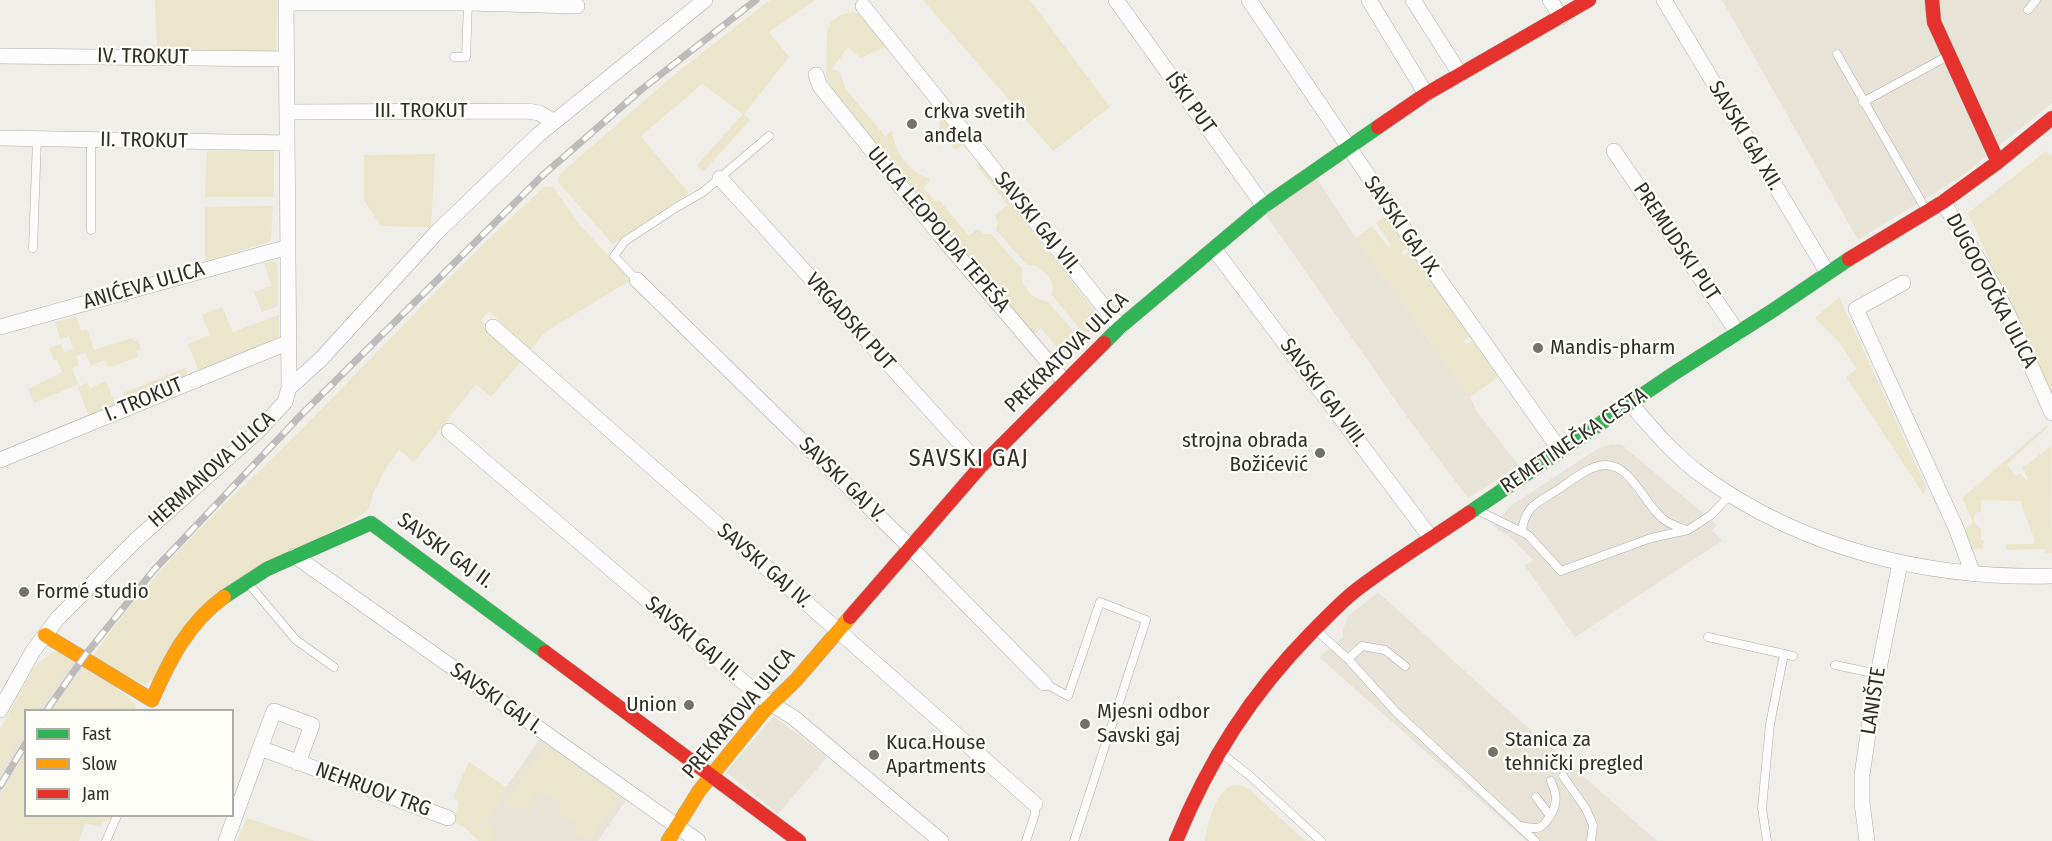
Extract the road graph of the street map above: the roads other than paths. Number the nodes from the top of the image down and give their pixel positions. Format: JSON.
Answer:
{"nodes":[{"id":1,"x":705,"y":0,"type":"edge"},
{"id":2,"x":1116,"y":0,"type":"edge"},
{"id":3,"x":1249,"y":0,"type":"edge"},
{"id":4,"x":1369,"y":0,"type":"edge"},
{"id":5,"x":1413,"y":0,"type":"edge"},
{"id":6,"x":1550,"y":0,"type":"edge"},
{"id":7,"x":1589,"y":0,"type":"edge"},
{"id":8,"x":1665,"y":0,"type":"edge"},
{"id":9,"x":1932,"y":0,"type":"edge"},
{"id":10,"x":2036,"y":0,"type":"edge"},
{"id":11,"x":286,"y":2,"type":"edge"},
{"id":12,"x":468,"y":3,"type":"junction"},
{"id":13,"x":578,"y":6,"type":"dead end"},
{"id":14,"x":863,"y":6,"type":"dead end"},
{"id":15,"x":2028,"y":10,"type":"dead end"},
{"id":16,"x":1561,"y":17,"type":"junction"},
{"id":17,"x":1837,"y":54,"type":"dead end"},
{"id":18,"x":1950,"y":54,"type":"junction"},
{"id":19,"x":0,"y":56,"type":"edge"},
{"id":20,"x":454,"y":57,"type":"dead end"},
{"id":21,"x":287,"y":58,"type":"junction"},
{"id":22,"x":1460,"y":74,"type":"junction"},
{"id":23,"x":816,"y":75,"type":"dead end"},
{"id":24,"x":1426,"y":94,"type":"junction"},
{"id":25,"x":1863,"y":102,"type":"junction"},
{"id":26,"x":287,"y":112,"type":"junction"},
{"id":27,"x":2052,"y":118,"type":"edge"},
{"id":28,"x":553,"y":121,"type":"junction"},
{"id":29,"x":769,"y":136,"type":"dead end"},
{"id":30,"x":0,"y":138,"type":"edge"},
{"id":31,"x":37,"y":139,"type":"junction"},
{"id":32,"x":92,"y":140,"type":"junction"},
{"id":33,"x":287,"y":143,"type":"junction"},
{"id":34,"x":1347,"y":148,"type":"junction"},
{"id":35,"x":1614,"y":151,"type":"dead end"},
{"id":36,"x":1998,"y":162,"type":"junction"},
{"id":37,"x":720,"y":178,"type":"junction"},
{"id":38,"x":1943,"y":202,"type":"junction"},
{"id":39,"x":1264,"y":206,"type":"junction"},
{"id":40,"x":1927,"y":211,"type":"junction"},
{"id":41,"x":91,"y":230,"type":"dead end"},
{"id":42,"x":288,"y":247,"type":"junction"},
{"id":43,"x":33,"y":248,"type":"dead end"},
{"id":44,"x":1214,"y":249,"type":"junction"},
{"id":45,"x":1827,"y":272,"type":"junction"},
{"id":46,"x":637,"y":280,"type":"joint"},
{"id":47,"x":1903,"y":283,"type":"dead end"},
{"id":48,"x":0,"y":327,"type":"edge"},
{"id":49,"x":493,"y":327,"type":"dead end"},
{"id":50,"x":1120,"y":327,"type":"junction"},
{"id":51,"x":1738,"y":333,"type":"junction"},
{"id":52,"x":289,"y":342,"type":"junction"},
{"id":53,"x":1065,"y":382,"type":"junction"},
{"id":54,"x":289,"y":388,"type":"junction"},
{"id":55,"x":1630,"y":403,"type":"junction"},
{"id":56,"x":2052,"y":413,"type":"edge"},
{"id":57,"x":449,"y":431,"type":"dead end"},
{"id":58,"x":1560,"y":450,"type":"junction"},
{"id":59,"x":0,"y":460,"type":"edge"},
{"id":60,"x":981,"y":466,"type":"junction"},
{"id":61,"x":1731,"y":494,"type":"junction"},
{"id":62,"x":1474,"y":510,"type":"junction"},
{"id":63,"x":1688,"y":530,"type":"junction"},
{"id":64,"x":1522,"y":531,"type":"junction"},
{"id":65,"x":1431,"y":538,"type":"junction"},
{"id":66,"x":909,"y":546,"type":"junction"},
{"id":67,"x":295,"y":556,"type":"junction"},
{"id":68,"x":1900,"y":563,"type":"junction"},
{"id":69,"x":1973,"y":574,"type":"junction"},
{"id":70,"x":2052,"y":576,"type":"edge"},
{"id":71,"x":247,"y":582,"type":"junction"},
{"id":72,"x":1314,"y":628,"type":"junction"},
{"id":73,"x":838,"y":631,"type":"junction"},
{"id":74,"x":45,"y":635,"type":"junction"},
{"id":75,"x":1708,"y":637,"type":"dead end"},
{"id":76,"x":1348,"y":658,"type":"junction"},
{"id":77,"x":1835,"y":665,"type":"dead end"},
{"id":78,"x":1405,"y":666,"type":"dead end"},
{"id":79,"x":334,"y":667,"type":"dead end"},
{"id":80,"x":1878,"y":674,"type":"junction"},
{"id":81,"x":1044,"y":683,"type":"joint"},
{"id":82,"x":772,"y":704,"type":"junction"},
{"id":83,"x":0,"y":710,"type":"edge"},
{"id":84,"x":260,"y":748,"type":"junction"},
{"id":85,"x":1217,"y":750,"type":"junction"},
{"id":86,"x":298,"y":763,"type":"junction"},
{"id":87,"x":712,"y":775,"type":"junction"},
{"id":88,"x":1563,"y":776,"type":"dead end"},
{"id":89,"x":1551,"y":781,"type":"dead end"},
{"id":90,"x":1536,"y":797,"type":"dead end"},
{"id":91,"x":1035,"y":804,"type":"joint"},
{"id":92,"x":1550,"y":816,"type":"junction"},
{"id":93,"x":117,"y":817,"type":"edge"},
{"id":94,"x":448,"y":818,"type":"dead end"},
{"id":95,"x":676,"y":825,"type":"junction"},
{"id":96,"x":1520,"y":825,"type":"junction"},
{"id":97,"x":106,"y":841,"type":"edge"},
{"id":98,"x":226,"y":841,"type":"edge"},
{"id":99,"x":668,"y":841,"type":"edge"},
{"id":100,"x":698,"y":841,"type":"edge"},
{"id":101,"x":799,"y":841,"type":"edge"},
{"id":102,"x":941,"y":841,"type":"edge"},
{"id":103,"x":1026,"y":841,"type":"edge"},
{"id":104,"x":1074,"y":841,"type":"edge"},
{"id":105,"x":1176,"y":841,"type":"edge"},
{"id":106,"x":1321,"y":841,"type":"edge"},
{"id":107,"x":1535,"y":841,"type":"edge"},
{"id":108,"x":1592,"y":841,"type":"edge"},
{"id":109,"x":1767,"y":841,"type":"edge"},
{"id":110,"x":1867,"y":841,"type":"edge"}],
"edges":[{"from":1,"to":28,"type":"street"},
{"from":2,"to":39,"type":"street","name":"IŠKI PUT"},
{"from":3,"to":34,"type":"street","name":"SAVSKI GAJ IX."},
{"from":4,"to":24,"type":"street"},
{"from":5,"to":22,"type":"street"},
{"from":6,"to":16,"type":"street"},
{"from":7,"to":16,"type":"street","name":"PREKRATOVA ULICA"},
{"from":8,"to":45,"type":"street","name":"SAVSKI GAJ XII."},
{"from":9,"to":18,"type":"street"},
{"from":10,"to":15,"type":"lane"},
{"from":11,"to":12,"type":"street"},
{"from":11,"to":21,"type":"street","name":"HERMANOVA ULICA"},
{"from":12,"to":13,"type":"street"},
{"from":12,"to":20,"type":"lane"},
{"from":14,"to":50,"type":"street","name":"SAVSKI GAJ VII."},
{"from":16,"to":22,"type":"street","name":"PREKRATOVA ULICA"},
{"from":17,"to":25,"type":"lane"},
{"from":18,"to":25,"type":"lane"},
{"from":18,"to":36,"type":"street"},
{"from":19,"to":21,"type":"street","name":"IV. TROKUT"},
{"from":21,"to":26,"type":"street","name":"HERMANOVA ULICA"},
{"from":22,"to":24,"type":"street","name":"PREKRATOVA ULICA"},
{"from":23,"to":53,"type":"street","name":"ULICA LEOPOLDA TEPEŠA"},
{"from":24,"to":34,"type":"street","name":"PREKRATOVA ULICA"},
{"from":25,"to":40,"type":"lane"},
{"from":26,"to":28,"type":"street","name":"III. TROKUT"},
{"from":26,"to":33,"type":"street","name":"HERMANOVA ULICA"},
{"from":27,"to":36,"type":"street","name":"REMETINEČKA CESTA"},
{"from":28,"to":54,"type":"street"},
{"from":29,"to":37,"type":"lane"},
{"from":30,"to":31,"type":"street","name":"II. TROKUT"},
{"from":31,"to":32,"type":"street","name":"II. TROKUT"},
{"from":31,"to":43,"type":"lane"},
{"from":32,"to":33,"type":"street","name":"II. TROKUT"},
{"from":32,"to":41,"type":"lane"},
{"from":33,"to":42,"type":"street","name":"HERMANOVA ULICA"},
{"from":34,"to":39,"type":"street","name":"PREKRATOVA ULICA"},
{"from":34,"to":58,"type":"street","name":"SAVSKI GAJ IX."},
{"from":35,"to":51,"type":"street","name":"PREMUDSKI PUT"},
{"from":36,"to":38,"type":"street","name":"REMETINEČKA CESTA"},
{"from":37,"to":46,"type":"lane"},
{"from":37,"to":60,"type":"street","name":"VRGADSKI PUT"},
{"from":38,"to":40,"type":"street","name":"REMETINEČKA CESTA"},
{"from":38,"to":56,"type":"street","name":"DUGOOTOČKA ULICA"},
{"from":39,"to":44,"type":"street","name":"PREKRATOVA ULICA"},
{"from":40,"to":45,"type":"street","name":"REMETINEČKA CESTA"},
{"from":42,"to":48,"type":"street","name":"ANIĆEVA ULICA"},
{"from":42,"to":52,"type":"street","name":"HERMANOVA ULICA"},
{"from":44,"to":50,"type":"street","name":"PREKRATOVA ULICA"},
{"from":44,"to":65,"type":"street","name":"SAVSKI GAJ VIII."},
{"from":45,"to":51,"type":"street","name":"REMETINEČKA CESTA"},
{"from":46,"to":66,"type":"street","name":"SAVSKI GAJ V."},
{"from":47,"to":69,"type":"street"},
{"from":49,"to":73,"type":"street","name":"SAVSKI GAJ IV."},
{"from":50,"to":53,"type":"street","name":"PREKRATOVA ULICA"},
{"from":51,"to":55,"type":"street","name":"REMETINEČKA CESTA"},
{"from":52,"to":54,"type":"street","name":"HERMANOVA ULICA"},
{"from":52,"to":59,"type":"street","name":"I. TROKUT"},
{"from":53,"to":60,"type":"street","name":"PREKRATOVA ULICA"},
{"from":54,"to":74,"type":"street","name":"HERMANOVA ULICA"},
{"from":55,"to":58,"type":"street","name":"REMETINEČKA CESTA"},
{"from":55,"to":61,"type":"street"},
{"from":57,"to":82,"type":"street","name":"SAVSKI GAJ III."},
{"from":58,"to":62,"type":"street","name":"REMETINEČKA CESTA"},
{"from":60,"to":66,"type":"street","name":"PREKRATOVA ULICA"},
{"from":61,"to":63,"type":"lane"},
{"from":61,"to":68,"type":"street"},
{"from":62,"to":64,"type":"lane"},
{"from":62,"to":65,"type":"street","name":"REMETINEČKA CESTA"},
{"from":63,"to":64,"type":"lane"},
{"from":63,"to":64,"type":"lane"},
{"from":65,"to":72,"type":"street","name":"REMETINEČKA CESTA"},
{"from":66,"to":73,"type":"street","name":"PREKRATOVA ULICA"},
{"from":66,"to":81,"type":"street","name":"SAVSKI GAJ V."},
{"from":67,"to":71,"type":"street","name":"SAVSKI GAJ II."},
{"from":67,"to":87,"type":"street","name":"SAVSKI GAJ II."},
{"from":67,"to":95,"type":"street","name":"SAVSKI GAJ I."},
{"from":68,"to":69,"type":"street"},
{"from":68,"to":80,"type":"street","name":"LANIŠTE"},
{"from":69,"to":70,"type":"street"},
{"from":71,"to":74,"type":"street","name":"SAVSKI GAJ II."},
{"from":71,"to":79,"type":"lane"},
{"from":72,"to":76,"type":"lane"},
{"from":72,"to":85,"type":"street","name":"REMETINEČKA CESTA"},
{"from":73,"to":82,"type":"street","name":"PREKRATOVA ULICA"},
{"from":73,"to":91,"type":"street","name":"SAVSKI GAJ IV."},
{"from":74,"to":83,"type":"street","name":"HERMANOVA ULICA"},
{"from":75,"to":109,"type":"lane"},
{"from":76,"to":78,"type":"lane"},
{"from":76,"to":96,"type":"lane"},
{"from":77,"to":80,"type":"lane"},
{"from":80,"to":110,"type":"street","name":"LANIŠTE"},
{"from":81,"to":104,"type":"lane"},
{"from":82,"to":87,"type":"street","name":"PREKRATOVA ULICA"},
{"from":82,"to":102,"type":"street","name":"SAVSKI GAJ III."},
{"from":84,"to":86,"type":"street","name":"NEHRUOV TRG"},
{"from":84,"to":86,"type":"street","name":"NEHRUOV TRG"},
{"from":84,"to":98,"type":"street","name":"NEHRUOV TRG"},
{"from":85,"to":105,"type":"street","name":"REMETINEČKA CESTA"},
{"from":85,"to":106,"type":"lane"},
{"from":86,"to":94,"type":"street","name":"NEHRUOV TRG"},
{"from":87,"to":95,"type":"street","name":"PREKRATOVA ULICA"},
{"from":87,"to":101,"type":"street","name":"SAVSKI GAJ II."},
{"from":88,"to":108,"type":"lane"},
{"from":89,"to":92,"type":"lane"},
{"from":90,"to":92,"type":"lane"},
{"from":91,"to":103,"type":"lane"},
{"from":92,"to":96,"type":"lane"},
{"from":93,"to":97,"type":"lane"},
{"from":95,"to":99,"type":"street","name":"PREKRATOVA ULICA"},
{"from":95,"to":100,"type":"street","name":"SAVSKI GAJ I."},
{"from":96,"to":107,"type":"lane"}]}
